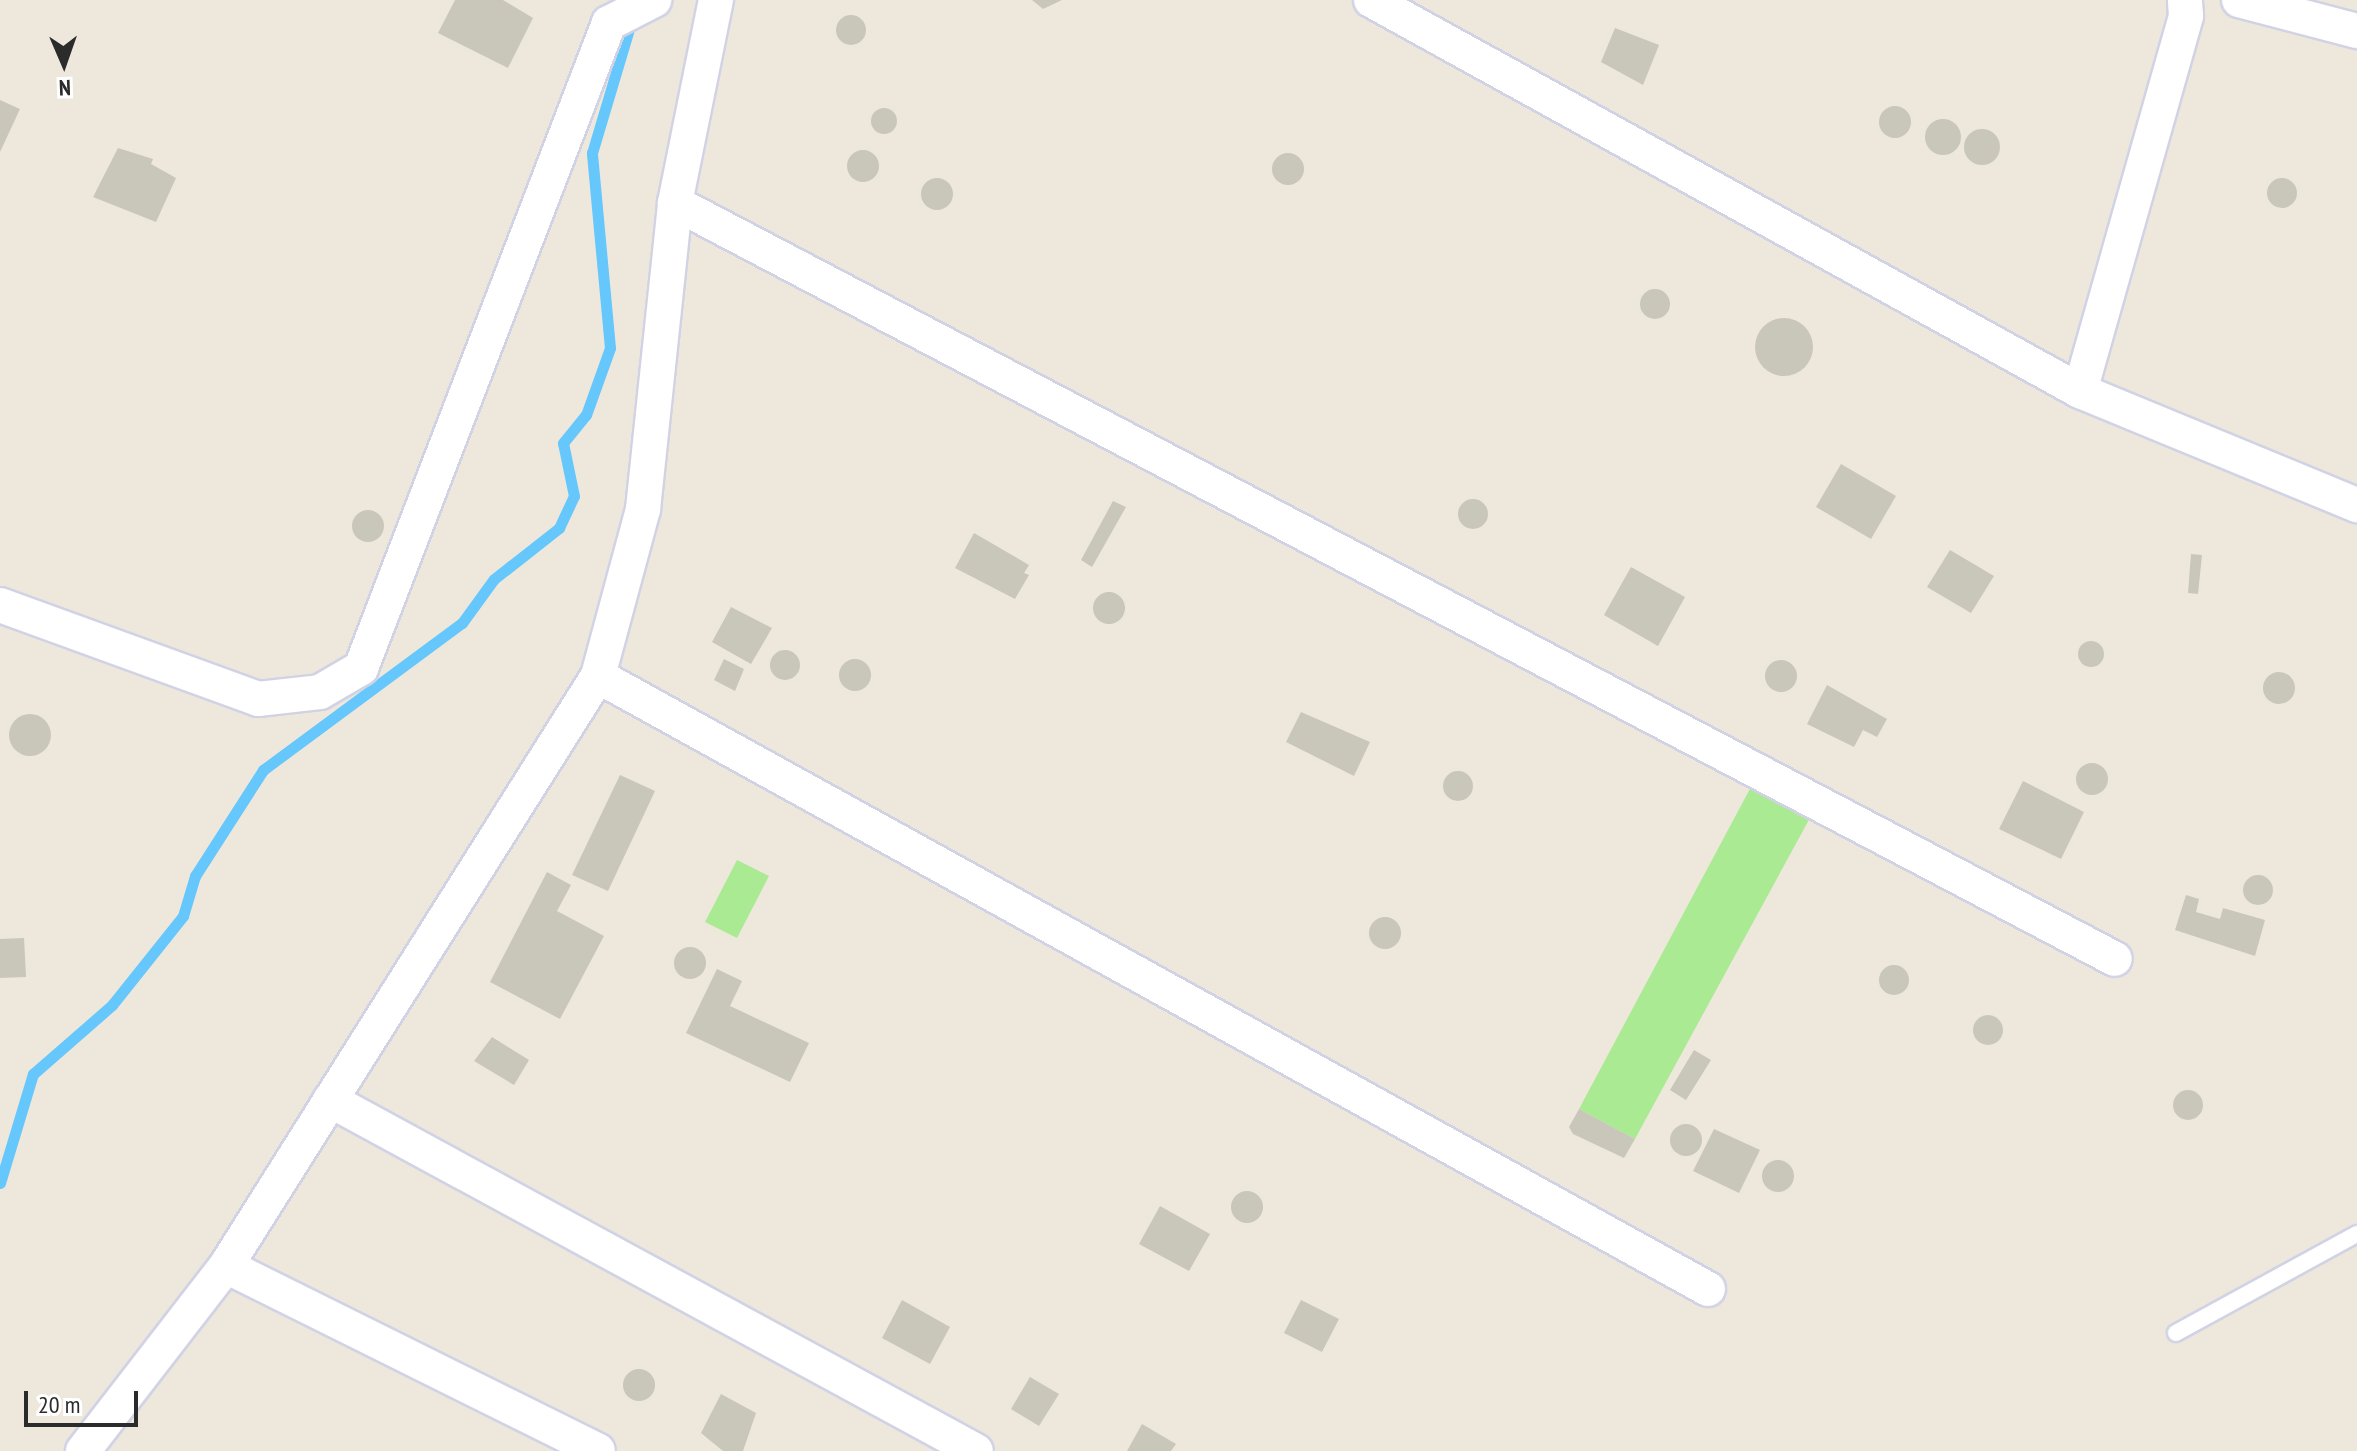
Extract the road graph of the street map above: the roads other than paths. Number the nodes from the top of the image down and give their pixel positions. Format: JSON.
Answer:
{"nodes":[{"id":1,"x":654,"y":0,"type":"edge"},
{"id":2,"x":716,"y":0,"type":"edge"},
{"id":3,"x":1371,"y":0,"type":"edge"},
{"id":4,"x":2185,"y":0,"type":"edge"},
{"id":5,"x":2239,"y":0,"type":"edge"},
{"id":6,"x":2357,"y":31,"type":"edge"},
{"id":7,"x":675,"y":203,"type":"junction"},
{"id":8,"x":2080,"y":391,"type":"junction"},
{"id":9,"x":2357,"y":505,"type":"edge"},
{"id":10,"x":0,"y":605,"type":"edge"},
{"id":11,"x":598,"y":676,"type":"junction"},
{"id":12,"x":2115,"y":959,"type":"dead end"},
{"id":13,"x":330,"y":1100,"type":"junction"},
{"id":14,"x":2357,"y":1234,"type":"edge"},
{"id":15,"x":226,"y":1266,"type":"junction"},
{"id":16,"x":1708,"y":1289,"type":"dead end"},
{"id":17,"x":2176,"y":1333,"type":"dead end"},
{"id":18,"x":83,"y":1451,"type":"edge"},
{"id":19,"x":598,"y":1451,"type":"edge"},
{"id":20,"x":976,"y":1451,"type":"edge"}],
"edges":[{"from":1,"to":10,"type":"street"},
{"from":2,"to":7,"type":"street"},
{"from":3,"to":8,"type":"street"},
{"from":4,"to":8,"type":"street"},
{"from":5,"to":6,"type":"street"},
{"from":7,"to":11,"type":"street"},
{"from":7,"to":12,"type":"street"},
{"from":8,"to":9,"type":"street"},
{"from":11,"to":13,"type":"street"},
{"from":11,"to":16,"type":"street"},
{"from":13,"to":15,"type":"street"},
{"from":13,"to":20,"type":"street"},
{"from":14,"to":17,"type":"lane"},
{"from":15,"to":18,"type":"street"},
{"from":15,"to":19,"type":"street"}]}
